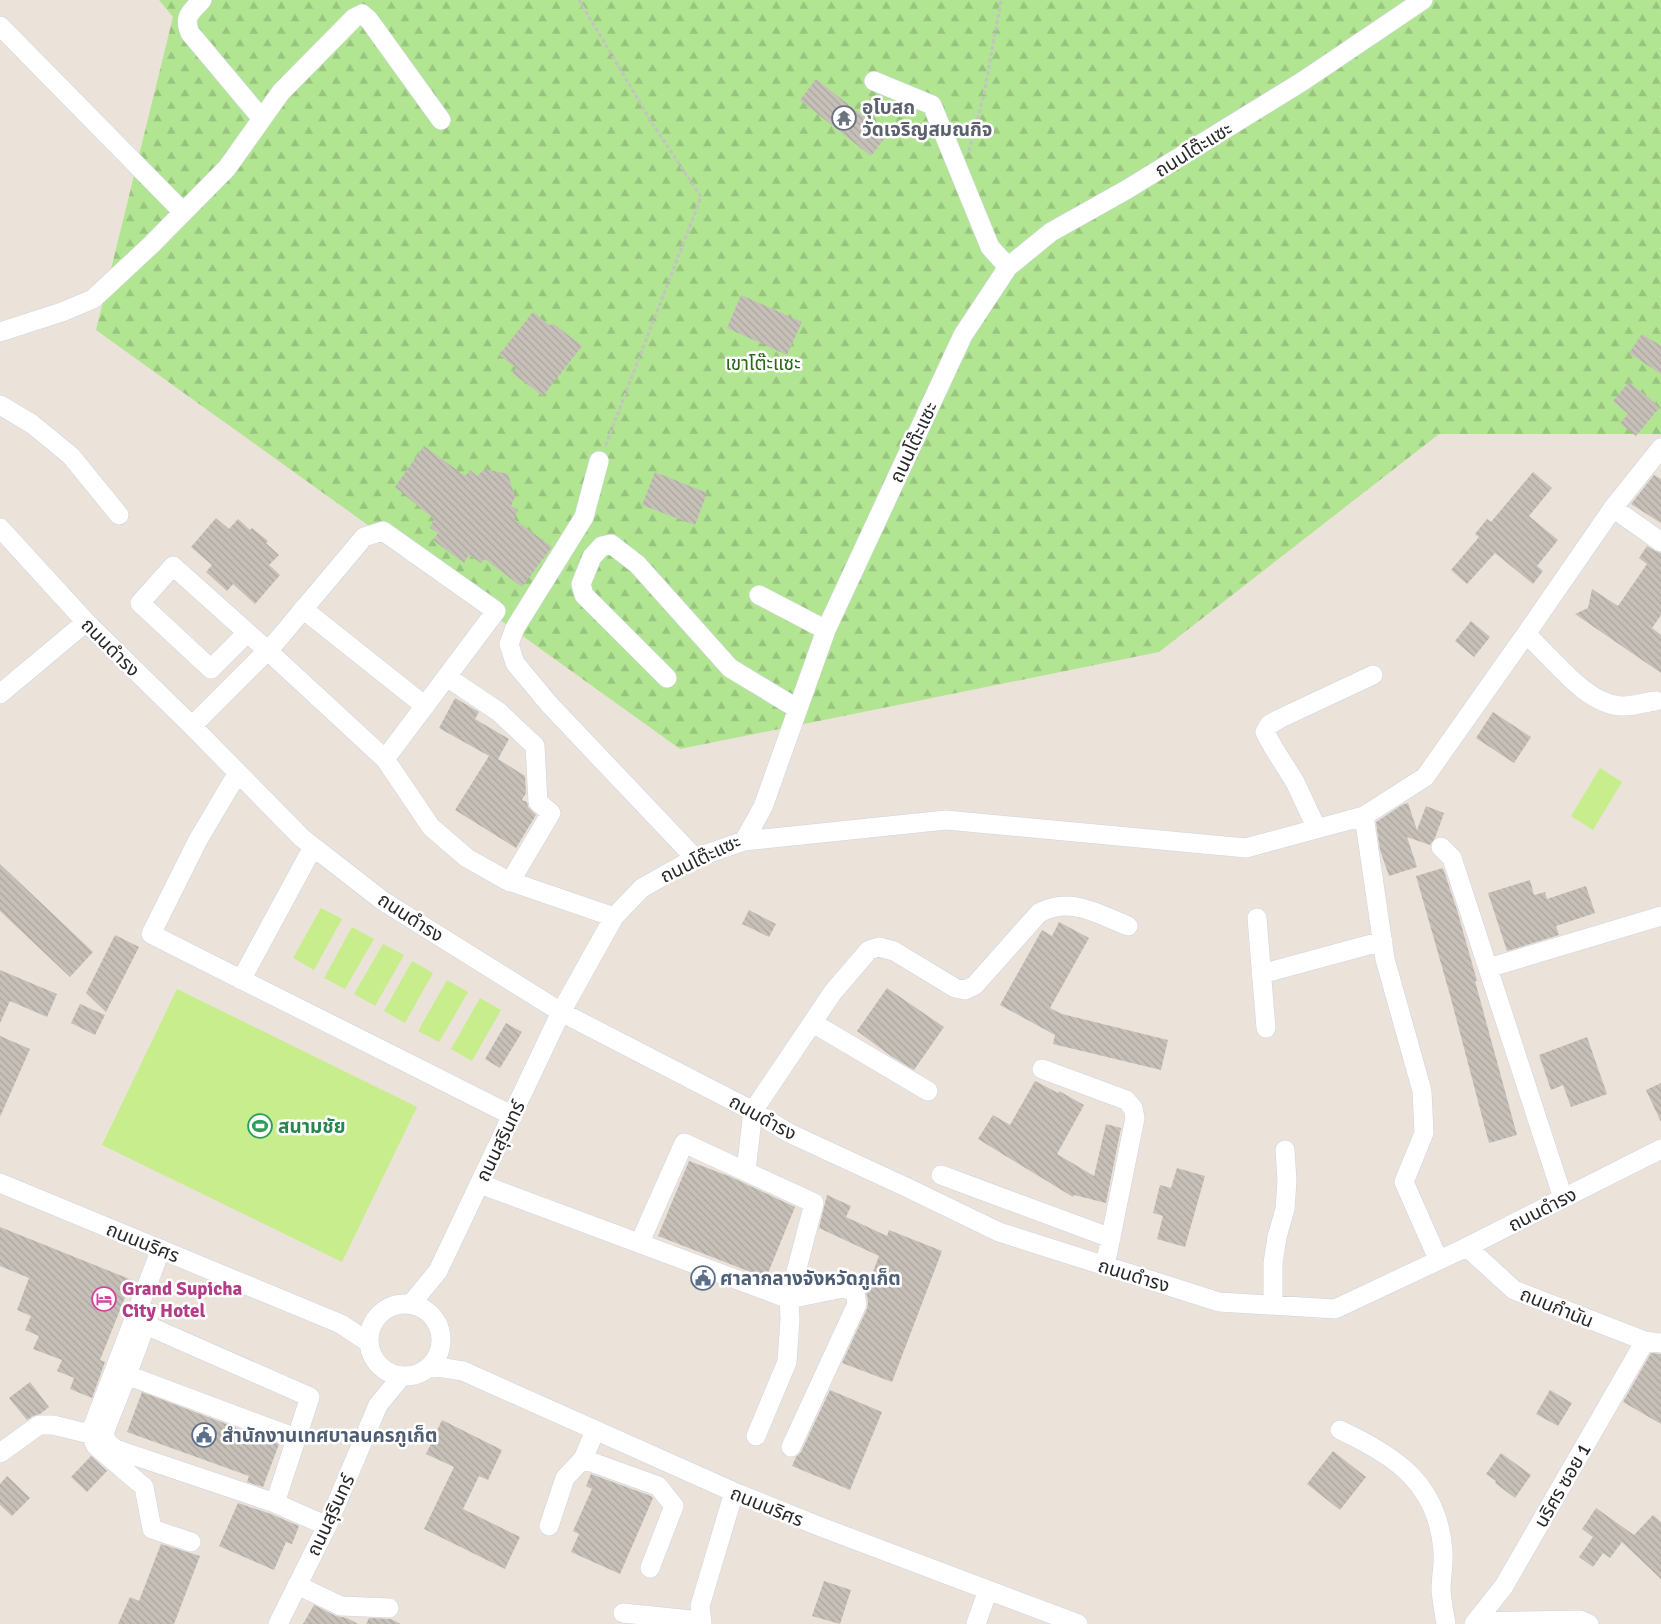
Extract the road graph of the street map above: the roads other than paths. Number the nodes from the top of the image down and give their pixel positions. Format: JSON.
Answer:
{"nodes":[{"id":1,"x":202,"y":0,"type":"edge"},
{"id":2,"x":1424,"y":0,"type":"edge"},
{"id":3,"x":0,"y":26,"type":"edge"},
{"id":4,"x":874,"y":81,"type":"dead end"},
{"id":5,"x":262,"y":119,"type":"junction"},
{"id":6,"x":441,"y":120,"type":"dead end"},
{"id":7,"x":183,"y":212,"type":"junction"},
{"id":8,"x":1008,"y":267,"type":"junction"},
{"id":9,"x":0,"y":332,"type":"edge"},
{"id":10,"x":0,"y":405,"type":"edge"},
{"id":11,"x":1661,"y":448,"type":"edge"},
{"id":12,"x":599,"y":460,"type":"road end"},
{"id":13,"x":1613,"y":508,"type":"junction"},
{"id":14,"x":119,"y":515,"type":"dead end"},
{"id":15,"x":0,"y":528,"type":"edge"},
{"id":16,"x":1661,"y":542,"type":"edge"},
{"id":17,"x":759,"y":595,"type":"dead end"},
{"id":18,"x":304,"y":609,"type":"junction"},
{"id":19,"x":86,"y":622,"type":"junction"},
{"id":20,"x":826,"y":630,"type":"junction"},
{"id":21,"x":247,"y":633,"type":"junction"},
{"id":22,"x":1526,"y":634,"type":"junction"},
{"id":23,"x":267,"y":650,"type":"junction"},
{"id":24,"x":1373,"y":675,"type":"dead end"},
{"id":25,"x":447,"y":677,"type":"junction"},
{"id":26,"x":667,"y":678,"type":"dead end"},
{"id":27,"x":0,"y":694,"type":"edge"},
{"id":28,"x":1656,"y":700,"type":"dead end"},
{"id":29,"x":426,"y":706,"type":"junction"},
{"id":30,"x":798,"y":708,"type":"junction"},
{"id":31,"x":192,"y":726,"type":"junction"},
{"id":32,"x":385,"y":759,"type":"junction"},
{"id":33,"x":237,"y":774,"type":"junction"},
{"id":34,"x":1364,"y":816,"type":"junction"},
{"id":35,"x":1317,"y":829,"type":"junction"},
{"id":36,"x":744,"y":841,"type":"junction"},
{"id":37,"x":312,"y":847,"type":"junction"},
{"id":38,"x":1441,"y":847,"type":"dead end"},
{"id":39,"x":695,"y":858,"type":"junction"},
{"id":40,"x":510,"y":882,"type":"junction"},
{"id":41,"x":1661,"y":916,"type":"edge"},
{"id":42,"x":614,"y":917,"type":"junction"},
{"id":43,"x":1257,"y":918,"type":"dead end"},
{"id":44,"x":1128,"y":926,"type":"dead end"},
{"id":45,"x":1383,"y":941,"type":"junction"},
{"id":46,"x":1488,"y":968,"type":"junction"},
{"id":47,"x":1261,"y":974,"type":"junction"},
{"id":48,"x":241,"y":980,"type":"junction"},
{"id":49,"x":562,"y":1012,"type":"junction"},
{"id":50,"x":813,"y":1023,"type":"junction"},
{"id":51,"x":1266,"y":1028,"type":"dead end"},
{"id":52,"x":1042,"y":1069,"type":"dead end"},
{"id":53,"x":928,"y":1091,"type":"dead end"},
{"id":54,"x":753,"y":1111,"type":"junction"},
{"id":55,"x":513,"y":1116,"type":"junction"},
{"id":56,"x":1661,"y":1149,"type":"edge"},
{"id":57,"x":1285,"y":1150,"type":"dead end"},
{"id":58,"x":746,"y":1171,"type":"junction"},
{"id":59,"x":941,"y":1175,"type":"dead end"},
{"id":60,"x":0,"y":1182,"type":"edge"},
{"id":61,"x":480,"y":1184,"type":"junction"},
{"id":62,"x":1563,"y":1198,"type":"junction"},
{"id":63,"x":1111,"y":1238,"type":"junction"},
{"id":64,"x":640,"y":1242,"type":"junction"},
{"id":65,"x":1467,"y":1247,"type":"junction"},
{"id":66,"x":165,"y":1251,"type":"junction"},
{"id":67,"x":1438,"y":1259,"type":"junction"},
{"id":68,"x":1105,"y":1266,"type":"junction"},
{"id":69,"x":438,"y":1271,"type":"junction"},
{"id":70,"x":789,"y":1299,"type":"junction"},
{"id":71,"x":411,"y":1304,"type":"junction"},
{"id":72,"x":1273,"y":1305,"type":"junction"},
{"id":73,"x":431,"y":1314,"type":"junction"},
{"id":74,"x":373,"y":1321,"type":"junction"},
{"id":75,"x":341,"y":1324,"type":"junction"},
{"id":76,"x":146,"y":1325,"type":"junction"},
{"id":77,"x":368,"y":1342,"type":"junction"},
{"id":78,"x":1653,"y":1342,"type":"edge"},
{"id":79,"x":441,"y":1346,"type":"junction"},
{"id":80,"x":431,"y":1366,"type":"junction"},
{"id":81,"x":383,"y":1369,"type":"junction"},
{"id":82,"x":463,"y":1371,"type":"junction"},
{"id":83,"x":128,"y":1374,"type":"junction"},
{"id":84,"x":402,"y":1376,"type":"junction"},
{"id":85,"x":378,"y":1405,"type":"junction"},
{"id":86,"x":1340,"y":1430,"type":"dead end"},
{"id":87,"x":596,"y":1431,"type":"junction"},
{"id":88,"x":90,"y":1434,"type":"junction"},
{"id":89,"x":756,"y":1436,"type":"dead end"},
{"id":90,"x":296,"y":1438,"type":"junction"},
{"id":91,"x":791,"y":1447,"type":"dead end"},
{"id":92,"x":0,"y":1453,"type":"edge"},
{"id":93,"x":583,"y":1459,"type":"junction"},
{"id":94,"x":667,"y":1463,"type":"junction"},
{"id":95,"x":658,"y":1486,"type":"junction"},
{"id":96,"x":734,"y":1492,"type":"junction"},
{"id":97,"x":275,"y":1503,"type":"junction"},
{"id":98,"x":327,"y":1526,"type":"junction"},
{"id":99,"x":549,"y":1526,"type":"dead end"},
{"id":100,"x":191,"y":1542,"type":"dead end"},
{"id":101,"x":650,"y":1568,"type":"dead end"},
{"id":102,"x":297,"y":1585,"type":"junction"},
{"id":103,"x":988,"y":1590,"type":"junction"},
{"id":104,"x":389,"y":1608,"type":"dead end"},
{"id":105,"x":623,"y":1613,"type":"dead end"},
{"id":106,"x":701,"y":1623,"type":"edge"},
{"id":107,"x":1474,"y":1623,"type":"edge"},
{"id":108,"x":278,"y":1624,"type":"edge"},
{"id":109,"x":976,"y":1624,"type":"edge"},
{"id":110,"x":1076,"y":1624,"type":"edge"},
{"id":111,"x":1446,"y":1624,"type":"edge"},
{"id":112,"x":1589,"y":1624,"type":"edge"}],
"edges":[{"from":1,"to":5,"type":"street"},
{"from":2,"to":8,"type":"street","name":"ถนนโต๊ะแซะ"},
{"from":3,"to":7,"type":"street"},
{"from":4,"to":8,"type":"street"},
{"from":5,"to":6,"type":"street"},
{"from":5,"to":7,"type":"street"},
{"from":7,"to":9,"type":"street"},
{"from":8,"to":20,"type":"street","name":"ถนนโต๊ะแซะ"},
{"from":10,"to":14,"type":"street"},
{"from":11,"to":13,"type":"street"},
{"from":12,"to":39,"type":"street"},
{"from":13,"to":16,"type":"street"},
{"from":13,"to":22,"type":"street"},
{"from":15,"to":19,"type":"street","name":"ถนนดำรง"},
{"from":17,"to":20,"type":"street"},
{"from":18,"to":23,"type":"street"},
{"from":18,"to":25,"type":"street"},
{"from":18,"to":29,"type":"street"},
{"from":19,"to":27,"type":"street"},
{"from":19,"to":31,"type":"street","name":"ถนนดำรง"},
{"from":20,"to":30,"type":"street","name":"ถนนโต๊ะแซะ"},
{"from":21,"to":21,"type":"street"},
{"from":21,"to":23,"type":"street"},
{"from":22,"to":28,"type":"street"},
{"from":22,"to":34,"type":"street"},
{"from":23,"to":31,"type":"street"},
{"from":23,"to":32,"type":"street"},
{"from":24,"to":35,"type":"street"},
{"from":25,"to":29,"type":"street"},
{"from":25,"to":40,"type":"street"},
{"from":26,"to":30,"type":"street"},
{"from":29,"to":32,"type":"street"},
{"from":30,"to":36,"type":"street","name":"ถนนโต๊ะแซะ"},
{"from":31,"to":33,"type":"street","name":"ถนนดำรง"},
{"from":32,"to":40,"type":"street"},
{"from":33,"to":37,"type":"street","name":"ถนนดำรง"},
{"from":33,"to":48,"type":"street"},
{"from":34,"to":35,"type":"street"},
{"from":34,"to":45,"type":"street"},
{"from":35,"to":36,"type":"street"},
{"from":36,"to":39,"type":"street","name":"ถนนโต๊ะแซะ"},
{"from":37,"to":48,"type":"street"},
{"from":37,"to":49,"type":"street","name":"ถนนดำรง"},
{"from":38,"to":46,"type":"street"},
{"from":39,"to":42,"type":"street","name":"ถนนโต๊ะแซะ"},
{"from":40,"to":42,"type":"street"},
{"from":41,"to":46,"type":"street"},
{"from":42,"to":49,"type":"street","name":"ถนนโต๊ะแซะ"},
{"from":43,"to":47,"type":"street"},
{"from":44,"to":50,"type":"street"},
{"from":45,"to":47,"type":"street"},
{"from":45,"to":67,"type":"street"},
{"from":46,"to":62,"type":"street"},
{"from":47,"to":51,"type":"street"},
{"from":48,"to":55,"type":"street"},
{"from":49,"to":54,"type":"street","name":"ถนนดำรง"},
{"from":49,"to":55,"type":"street","name":"ถนนสุรินทร์"},
{"from":50,"to":53,"type":"street"},
{"from":50,"to":54,"type":"street"},
{"from":52,"to":63,"type":"street"},
{"from":54,"to":58,"type":"street"},
{"from":54,"to":68,"type":"street","name":"ถนนดำรง"},
{"from":55,"to":61,"type":"street","name":"ถนนสุรินทร์"},
{"from":56,"to":62,"type":"street","name":"ถนนดำรง"},
{"from":57,"to":72,"type":"street"},
{"from":58,"to":64,"type":"street"},
{"from":58,"to":70,"type":"street"},
{"from":59,"to":63,"type":"street"},
{"from":60,"to":66,"type":"street","name":"ถนนนริศร"},
{"from":61,"to":64,"type":"street"},
{"from":61,"to":69,"type":"street","name":"ถนนสุรินทร์"},
{"from":62,"to":65,"type":"street","name":"ถนนดำรง"},
{"from":63,"to":68,"type":"street"},
{"from":64,"to":70,"type":"street"},
{"from":65,"to":67,"type":"street","name":"ถนนดำรง"},
{"from":65,"to":78,"type":"street","name":"ถนนกำนัน"},
{"from":66,"to":75,"type":"street","name":"ถนนนริศร"},
{"from":66,"to":76,"type":"street"},
{"from":66,"to":88,"type":"street"},
{"from":67,"to":72,"type":"street","name":"ถนนดำรง"},
{"from":68,"to":72,"type":"street","name":"ถนนดำรง"},
{"from":69,"to":71,"type":"street","name":"ถนนสุรินทร์"},
{"from":69,"to":73,"type":"street","name":"ถนนสุรินทร์"},
{"from":70,"to":89,"type":"street"},
{"from":70,"to":91,"type":"street"},
{"from":71,"to":73,"type":"street"},
{"from":71,"to":74,"type":"street"},
{"from":73,"to":79,"type":"street"},
{"from":74,"to":75,"type":"street","name":"ถนนนริศร"},
{"from":74,"to":77,"type":"street"},
{"from":75,"to":77,"type":"street","name":"ถนนนริศร"},
{"from":76,"to":83,"type":"street"},
{"from":76,"to":90,"type":"street"},
{"from":77,"to":81,"type":"street"},
{"from":78,"to":107,"type":"street","name":"นริศร ซอย 1"},
{"from":79,"to":80,"type":"street"},
{"from":79,"to":82,"type":"street","name":"ถนนนริศร"},
{"from":80,"to":82,"type":"street","name":"ถนนนริศร"},
{"from":80,"to":84,"type":"street"},
{"from":81,"to":84,"type":"street"},
{"from":81,"to":85,"type":"street","name":"ถนนสุรินทร์"},
{"from":82,"to":87,"type":"street","name":"ถนนนริศร"},
{"from":83,"to":90,"type":"street"},
{"from":83,"to":97,"type":"street"},
{"from":84,"to":85,"type":"street","name":"ถนนสุรินทร์"},
{"from":85,"to":98,"type":"street","name":"ถนนสุรินทร์"},
{"from":86,"to":111,"type":"street"},
{"from":87,"to":93,"type":"street"},
{"from":87,"to":94,"type":"street","name":"ถนนนริศร"},
{"from":88,"to":92,"type":"street"},
{"from":88,"to":100,"type":"street"},
{"from":90,"to":97,"type":"street"},
{"from":93,"to":95,"type":"street"},
{"from":93,"to":99,"type":"street"},
{"from":94,"to":95,"type":"street"},
{"from":94,"to":96,"type":"street","name":"ถนนนริศร"},
{"from":95,"to":101,"type":"street"},
{"from":96,"to":103,"type":"street","name":"ถนนนริศร"},
{"from":96,"to":106,"type":"street"},
{"from":97,"to":98,"type":"street"},
{"from":98,"to":102,"type":"street","name":"ถนนสุรินทร์"},
{"from":102,"to":104,"type":"street"},
{"from":102,"to":108,"type":"street","name":"ถนนสุรินทร์"},
{"from":103,"to":109,"type":"street"},
{"from":103,"to":110,"type":"street","name":"ถนนนริศร"},
{"from":105,"to":106,"type":"street"},
{"from":107,"to":112,"type":"street"}]}
